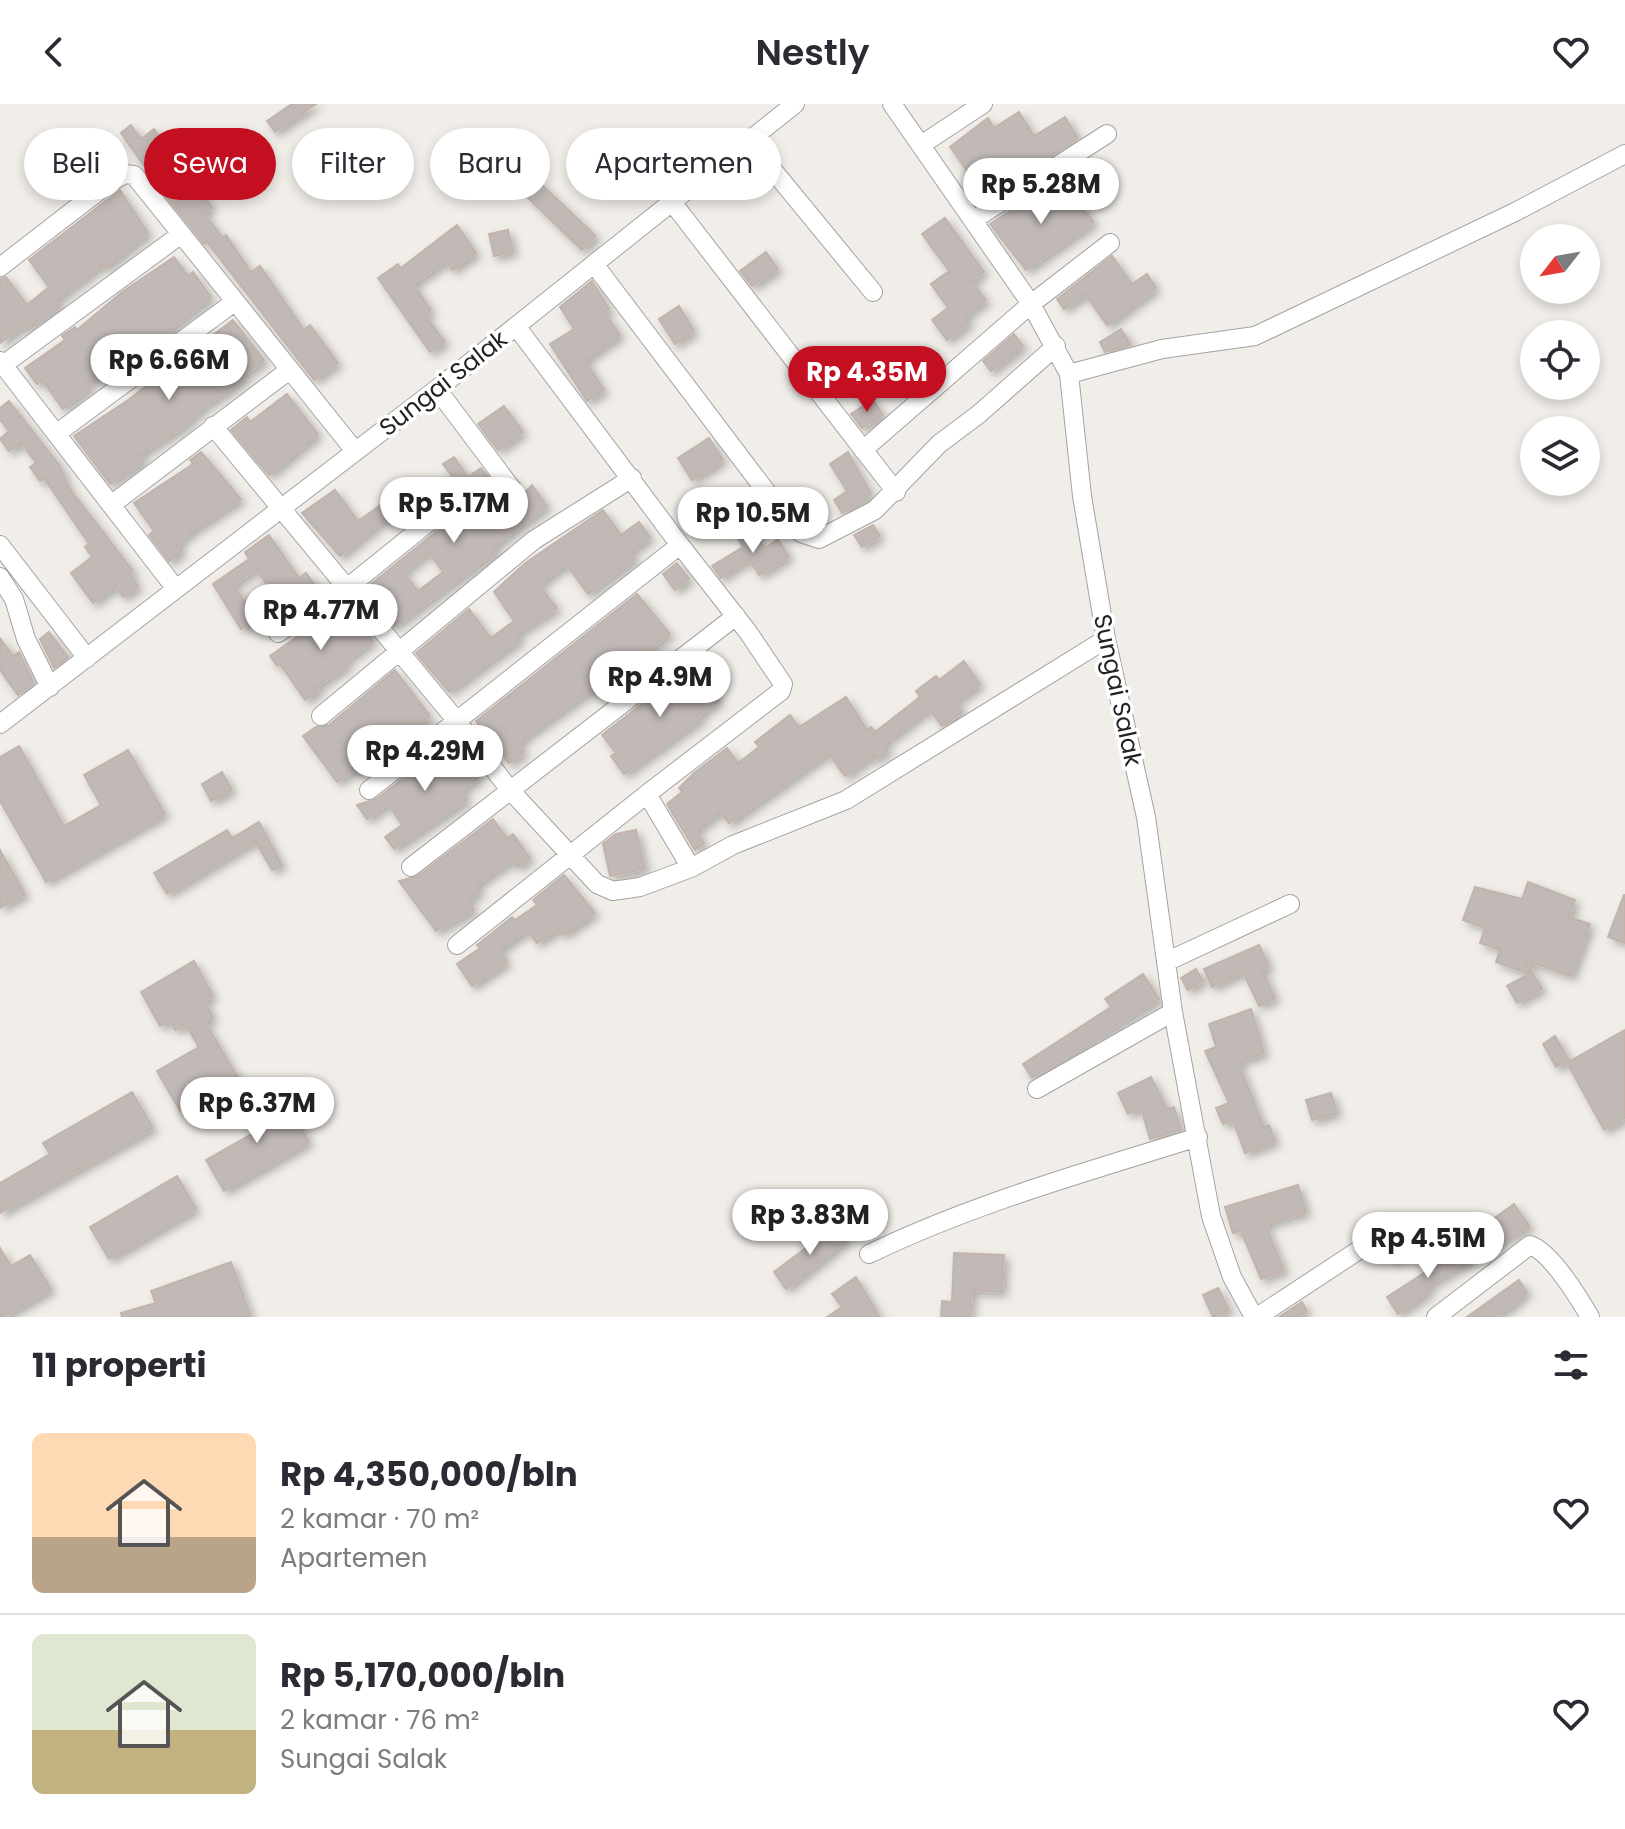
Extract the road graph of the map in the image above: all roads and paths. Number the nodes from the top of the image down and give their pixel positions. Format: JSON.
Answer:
{"nodes":[{"id":1,"x":795,"y":104,"type":"edge"},
{"id":2,"x":892,"y":104,"type":"edge"},
{"id":3,"x":983,"y":104,"type":"edge"},
{"id":4,"x":765,"y":128,"type":"edge"},
{"id":5,"x":1107,"y":134,"type":"dead end"},
{"id":6,"x":921,"y":145,"type":"junction"},
{"id":7,"x":1625,"y":154,"type":"edge"},
{"id":8,"x":781,"y":180,"type":"edge"},
{"id":9,"x":675,"y":200,"type":"edge"},
{"id":10,"x":672,"y":202,"type":"junction"},
{"id":11,"x":973,"y":220,"type":"junction"},
{"id":12,"x":180,"y":235,"type":"junction"},
{"id":13,"x":1110,"y":243,"type":"dead end"},
{"id":14,"x":594,"y":264,"type":"junction"},
{"id":15,"x":0,"y":267,"type":"edge"},
{"id":16,"x":873,"y":292,"type":"dead end"},
{"id":17,"x":233,"y":303,"type":"junction"},
{"id":18,"x":1031,"y":304,"type":"junction"},
{"id":19,"x":516,"y":326,"type":"junction"},
{"id":20,"x":1056,"y":346,"type":"junction"},
{"id":21,"x":1,"y":363,"type":"edge"},
{"id":22,"x":288,"y":371,"type":"junction"},
{"id":23,"x":1069,"y":374,"type":"junction"},
{"id":24,"x":437,"y":389,"type":"junction"},
{"id":25,"x":213,"y":426,"type":"junction"},
{"id":26,"x":56,"y":434,"type":"junction"},
{"id":27,"x":863,"y":450,"type":"junction"},
{"id":28,"x":355,"y":451,"type":"junction"},
{"id":29,"x":632,"y":478,"type":"junction"},
{"id":30,"x":512,"y":489,"type":"dead end"},
{"id":31,"x":896,"y":492,"type":"junction"},
{"id":32,"x":111,"y":505,"type":"junction"},
{"id":33,"x":282,"y":508,"type":"junction"},
{"id":34,"x":445,"y":509,"type":"dead end"},
{"id":35,"x":0,"y":545,"type":"edge"},
{"id":36,"x":680,"y":545,"type":"junction"},
{"id":37,"x":0,"y":577,"type":"edge"},
{"id":38,"x":347,"y":588,"type":"junction"},
{"id":39,"x":176,"y":589,"type":"junction"},
{"id":40,"x":736,"y":616,"type":"junction"},
{"id":41,"x":278,"y":633,"type":"dead end"},
{"id":42,"x":1106,"y":639,"type":"junction"},
{"id":43,"x":401,"y":653,"type":"junction"},
{"id":44,"x":87,"y":658,"type":"junction"},
{"id":45,"x":50,"y":687,"type":"junction"},
{"id":46,"x":321,"y":716,"type":"dead end"},
{"id":47,"x":456,"y":720,"type":"junction"},
{"id":48,"x":0,"y":724,"type":"edge"},
{"id":49,"x":369,"y":790,"type":"dead end"},
{"id":50,"x":510,"y":790,"type":"junction"},
{"id":51,"x":647,"y":794,"type":"junction"},
{"id":52,"x":570,"y":854,"type":"junction"},
{"id":53,"x":411,"y":867,"type":"dead end"},
{"id":54,"x":691,"y":868,"type":"junction"},
{"id":55,"x":1290,"y":904,"type":"dead end"},
{"id":56,"x":457,"y":945,"type":"dead end"},
{"id":57,"x":1166,"y":962,"type":"junction"},
{"id":58,"x":1173,"y":1012,"type":"junction"},
{"id":59,"x":1037,"y":1089,"type":"dead end"},
{"id":60,"x":1198,"y":1137,"type":"junction"},
{"id":61,"x":1362,"y":1248,"type":"dead end"},
{"id":62,"x":869,"y":1254,"type":"dead end"},
{"id":63,"x":1255,"y":1317,"type":"edge"},
{"id":64,"x":1436,"y":1317,"type":"edge"},
{"id":65,"x":1590,"y":1317,"type":"edge"}],
"edges":[{"from":1,"to":4,"type":"street","name":"Sungai Salak"},
{"from":2,"to":6,"type":"street","name":"Sungai Salak"},
{"from":3,"to":6,"type":"street"},
{"from":5,"to":11,"type":"street"},
{"from":6,"to":11,"type":"street","name":"Sungai Salak"},
{"from":7,"to":23,"type":"street"},
{"from":8,"to":16,"type":"street"},
{"from":9,"to":10,"type":"street","name":"Sungai Salak"},
{"from":10,"to":14,"type":"street","name":"Sungai Salak"},
{"from":10,"to":27,"type":"street"},
{"from":11,"to":18,"type":"street","name":"Sungai Salak"},
{"from":12,"to":15,"type":"street"},
{"from":12,"to":17,"type":"street"},
{"from":12,"to":21,"type":"street"},
{"from":13,"to":18,"type":"street"},
{"from":14,"to":19,"type":"street","name":"Sungai Salak"},
{"from":14,"to":31,"type":"street"},
{"from":17,"to":22,"type":"street"},
{"from":17,"to":26,"type":"street"},
{"from":18,"to":20,"type":"street","name":"Sungai Salak"},
{"from":18,"to":27,"type":"street"},
{"from":19,"to":24,"type":"street","name":"Sungai Salak"},
{"from":19,"to":29,"type":"street"},
{"from":20,"to":23,"type":"street","name":"Sungai Salak"},
{"from":20,"to":31,"type":"street"},
{"from":21,"to":26,"type":"street"},
{"from":22,"to":25,"type":"street"},
{"from":22,"to":28,"type":"street"},
{"from":23,"to":42,"type":"street","name":"Sungai Salak"},
{"from":24,"to":28,"type":"street","name":"Sungai Salak"},
{"from":24,"to":30,"type":"street"},
{"from":25,"to":32,"type":"street"},
{"from":25,"to":33,"type":"street"},
{"from":26,"to":32,"type":"street"},
{"from":27,"to":31,"type":"street"},
{"from":28,"to":33,"type":"street","name":"Sungai Salak"},
{"from":29,"to":36,"type":"street"},
{"from":29,"to":43,"type":"street"},
{"from":32,"to":39,"type":"street"},
{"from":33,"to":38,"type":"street"},
{"from":33,"to":39,"type":"street","name":"Sungai Salak"},
{"from":34,"to":38,"type":"street"},
{"from":35,"to":44,"type":"street"},
{"from":36,"to":40,"type":"street"},
{"from":36,"to":47,"type":"street"},
{"from":37,"to":45,"type":"street"},
{"from":38,"to":41,"type":"street"},
{"from":38,"to":43,"type":"street"},
{"from":39,"to":44,"type":"street","name":"Sungai Salak"},
{"from":40,"to":50,"type":"street"},
{"from":40,"to":51,"type":"street"},
{"from":42,"to":54,"type":"street"},
{"from":42,"to":57,"type":"street","name":"Sungai Salak"},
{"from":43,"to":46,"type":"street"},
{"from":43,"to":47,"type":"street"},
{"from":44,"to":45,"type":"street","name":"Sungai Salak"},
{"from":45,"to":48,"type":"street","name":"Sungai Salak"},
{"from":47,"to":49,"type":"street"},
{"from":47,"to":50,"type":"street"},
{"from":50,"to":52,"type":"street"},
{"from":50,"to":53,"type":"street"},
{"from":51,"to":52,"type":"street"},
{"from":51,"to":54,"type":"street"},
{"from":52,"to":54,"type":"street"},
{"from":52,"to":56,"type":"street"},
{"from":55,"to":57,"type":"street"},
{"from":57,"to":58,"type":"street","name":"Sungai Salak"},
{"from":58,"to":59,"type":"street"},
{"from":58,"to":60,"type":"street","name":"Sungai Salak"},
{"from":60,"to":62,"type":"street"},
{"from":60,"to":63,"type":"street","name":"Sungai Salak"},
{"from":61,"to":63,"type":"street"},
{"from":64,"to":65,"type":"street"}]}
